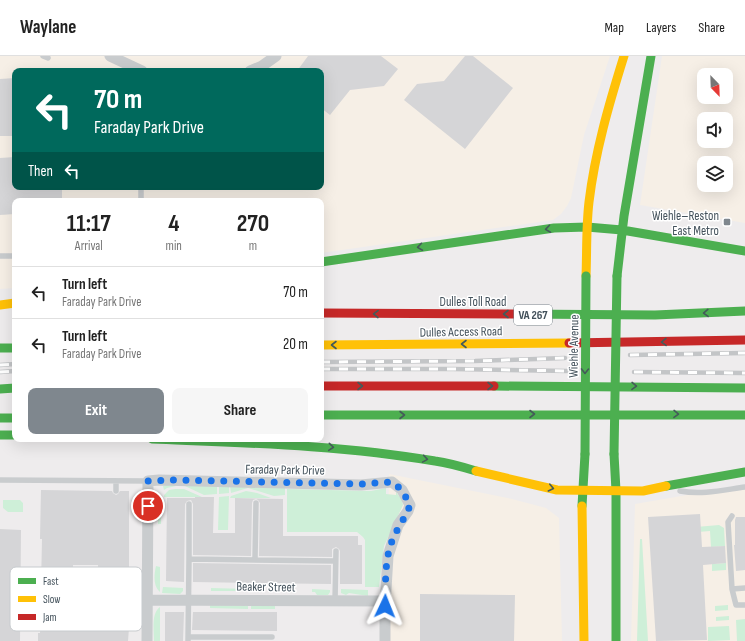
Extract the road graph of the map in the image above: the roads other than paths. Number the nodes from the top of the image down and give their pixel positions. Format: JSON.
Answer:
{"nodes":[{"id":1,"x":110,"y":56,"type":"edge"},
{"id":2,"x":276,"y":56,"type":"edge"},
{"id":3,"x":624,"y":56,"type":"edge"},
{"id":4,"x":651,"y":56,"type":"edge"},
{"id":5,"x":136,"y":68,"type":"edge"},
{"id":6,"x":257,"y":68,"type":"edge"},
{"id":7,"x":624,"y":216,"type":"junction"},
{"id":8,"x":635,"y":219,"type":"dead end"},
{"id":9,"x":587,"y":227,"type":"junction"},
{"id":10,"x":622,"y":230,"type":"junction"},
{"id":11,"x":745,"y":251,"type":"edge"},
{"id":12,"x":0,"y":256,"type":"edge"},
{"id":13,"x":12,"y":256,"type":"edge"},
{"id":14,"x":324,"y":262,"type":"edge"},
{"id":15,"x":12,"y":303,"type":"edge"},
{"id":16,"x":0,"y":305,"type":"edge"},
{"id":17,"x":745,"y":311,"type":"edge"},
{"id":18,"x":324,"y":313,"type":"edge"},
{"id":19,"x":745,"y":340,"type":"edge"},
{"id":20,"x":324,"y":345,"type":"edge"},
{"id":21,"x":0,"y":348,"type":"edge"},
{"id":22,"x":12,"y":348,"type":"edge"},
{"id":23,"x":324,"y":386,"type":"edge"},
{"id":24,"x":12,"y":388,"type":"edge"},
{"id":25,"x":745,"y":388,"type":"edge"},
{"id":26,"x":0,"y":389,"type":"edge"},
{"id":27,"x":324,"y":415,"type":"edge"},
{"id":28,"x":745,"y":415,"type":"edge"},
{"id":29,"x":0,"y":418,"type":"edge"},
{"id":30,"x":12,"y":418,"type":"edge"},
{"id":31,"x":0,"y":435,"type":"edge"},
{"id":32,"x":12,"y":435,"type":"edge"},
{"id":33,"x":228,"y":442,"type":"edge"},
{"id":34,"x":745,"y":472,"type":"edge"},
{"id":35,"x":0,"y":480,"type":"edge"},
{"id":36,"x":116,"y":481,"type":"junction"},
{"id":37,"x":148,"y":481,"type":"junction"},
{"id":38,"x":658,"y":487,"type":"junction"},
{"id":39,"x":745,"y":487,"type":"edge"},
{"id":40,"x":116,"y":491,"type":"dead end"},
{"id":41,"x":582,"y":491,"type":"junction"},
{"id":42,"x":616,"y":491,"type":"junction"},
{"id":43,"x":256,"y":503,"type":"dead end"},
{"id":44,"x":189,"y":504,"type":"dead end"},
{"id":45,"x":732,"y":516,"type":"dead end"},
{"id":46,"x":336,"y":551,"type":"dead end"},
{"id":47,"x":189,"y":559,"type":"junction"},
{"id":48,"x":255,"y":559,"type":"junction"},
{"id":49,"x":336,"y":561,"type":"junction"},
{"id":50,"x":732,"y":588,"type":"junction"},
{"id":51,"x":745,"y":588,"type":"edge"},
{"id":52,"x":189,"y":599,"type":"junction"},
{"id":53,"x":335,"y":601,"type":"junction"},
{"id":54,"x":385,"y":601,"type":"junction"},
{"id":55,"x":147,"y":603,"type":"junction"},
{"id":56,"x":142,"y":604,"type":"edge"},
{"id":57,"x":745,"y":605,"type":"edge"},
{"id":58,"x":142,"y":624,"type":"edge"},
{"id":59,"x":147,"y":624,"type":"junction"},
{"id":60,"x":272,"y":637,"type":"dead end"},
{"id":61,"x":188,"y":639,"type":"edge"},
{"id":62,"x":147,"y":641,"type":"edge"},
{"id":63,"x":385,"y":641,"type":"edge"},
{"id":64,"x":584,"y":641,"type":"edge"},
{"id":65,"x":616,"y":641,"type":"edge"}],
"edges":[{"from":1,"to":5,"type":"street"},
{"from":2,"to":6,"type":"street"},
{"from":3,"to":9,"type":"main road","name":"Wiehle Avenue"},
{"from":4,"to":7,"type":"main road"},
{"from":7,"to":8,"type":"main road"},
{"from":7,"to":10,"type":"main road"},
{"from":9,"to":10,"type":"main road"},
{"from":9,"to":14,"type":"main road","one_way":true},
{"from":9,"to":41,"type":"main road","name":"Wiehle Avenue","one_way":true,"bridge":true},
{"from":10,"to":11,"type":"main road"},
{"from":10,"to":42,"type":"main road","bridge":true},
{"from":12,"to":13,"type":"lane"},
{"from":15,"to":16,"type":"main road"},
{"from":17,"to":18,"type":"main road","name":"Dulles Toll Road","number":"VA 267","one_way":true},
{"from":19,"to":20,"type":"main road","name":"Dulles Access Road","one_way":true},
{"from":21,"to":22,"type":"main road"},
{"from":23,"to":25,"type":"main road","one_way":true},
{"from":24,"to":26,"type":"main road"},
{"from":27,"to":28,"type":"main road","one_way":true},
{"from":29,"to":30,"type":"main road"},
{"from":31,"to":32,"type":"main road"},
{"from":33,"to":41,"type":"main road","one_way":true},
{"from":34,"to":38,"type":"main road"},
{"from":35,"to":36,"type":"lane"},
{"from":36,"to":37,"type":"lane"},
{"from":36,"to":40,"type":"lane"},
{"from":37,"to":54,"type":"street","name":"Faraday Park Drive"},
{"from":37,"to":55,"type":"street"},
{"from":38,"to":39,"type":"lane"},
{"from":38,"to":42,"type":"main road"},
{"from":41,"to":42,"type":"main road"},
{"from":41,"to":64,"type":"main road","name":"Wiehle Avenue"},
{"from":42,"to":65,"type":"main road"},
{"from":43,"to":48,"type":"lane"},
{"from":44,"to":47,"type":"lane"},
{"from":45,"to":50,"type":"lane"},
{"from":46,"to":49,"type":"lane"},
{"from":47,"to":48,"type":"lane"},
{"from":47,"to":52,"type":"lane"},
{"from":48,"to":49,"type":"lane"},
{"from":49,"to":53,"type":"lane"},
{"from":50,"to":51,"type":"lane"},
{"from":50,"to":57,"type":"lane"},
{"from":52,"to":53,"type":"street","name":"Beaker Street"},
{"from":52,"to":55,"type":"street","name":"Beaker Street"},
{"from":52,"to":61,"type":"lane"},
{"from":53,"to":54,"type":"street","name":"Beaker Street"},
{"from":54,"to":63,"type":"street"},
{"from":55,"to":56,"type":"lane"},
{"from":55,"to":59,"type":"street"},
{"from":58,"to":59,"type":"lane"},
{"from":59,"to":62,"type":"street"},
{"from":60,"to":61,"type":"lane"}]}
